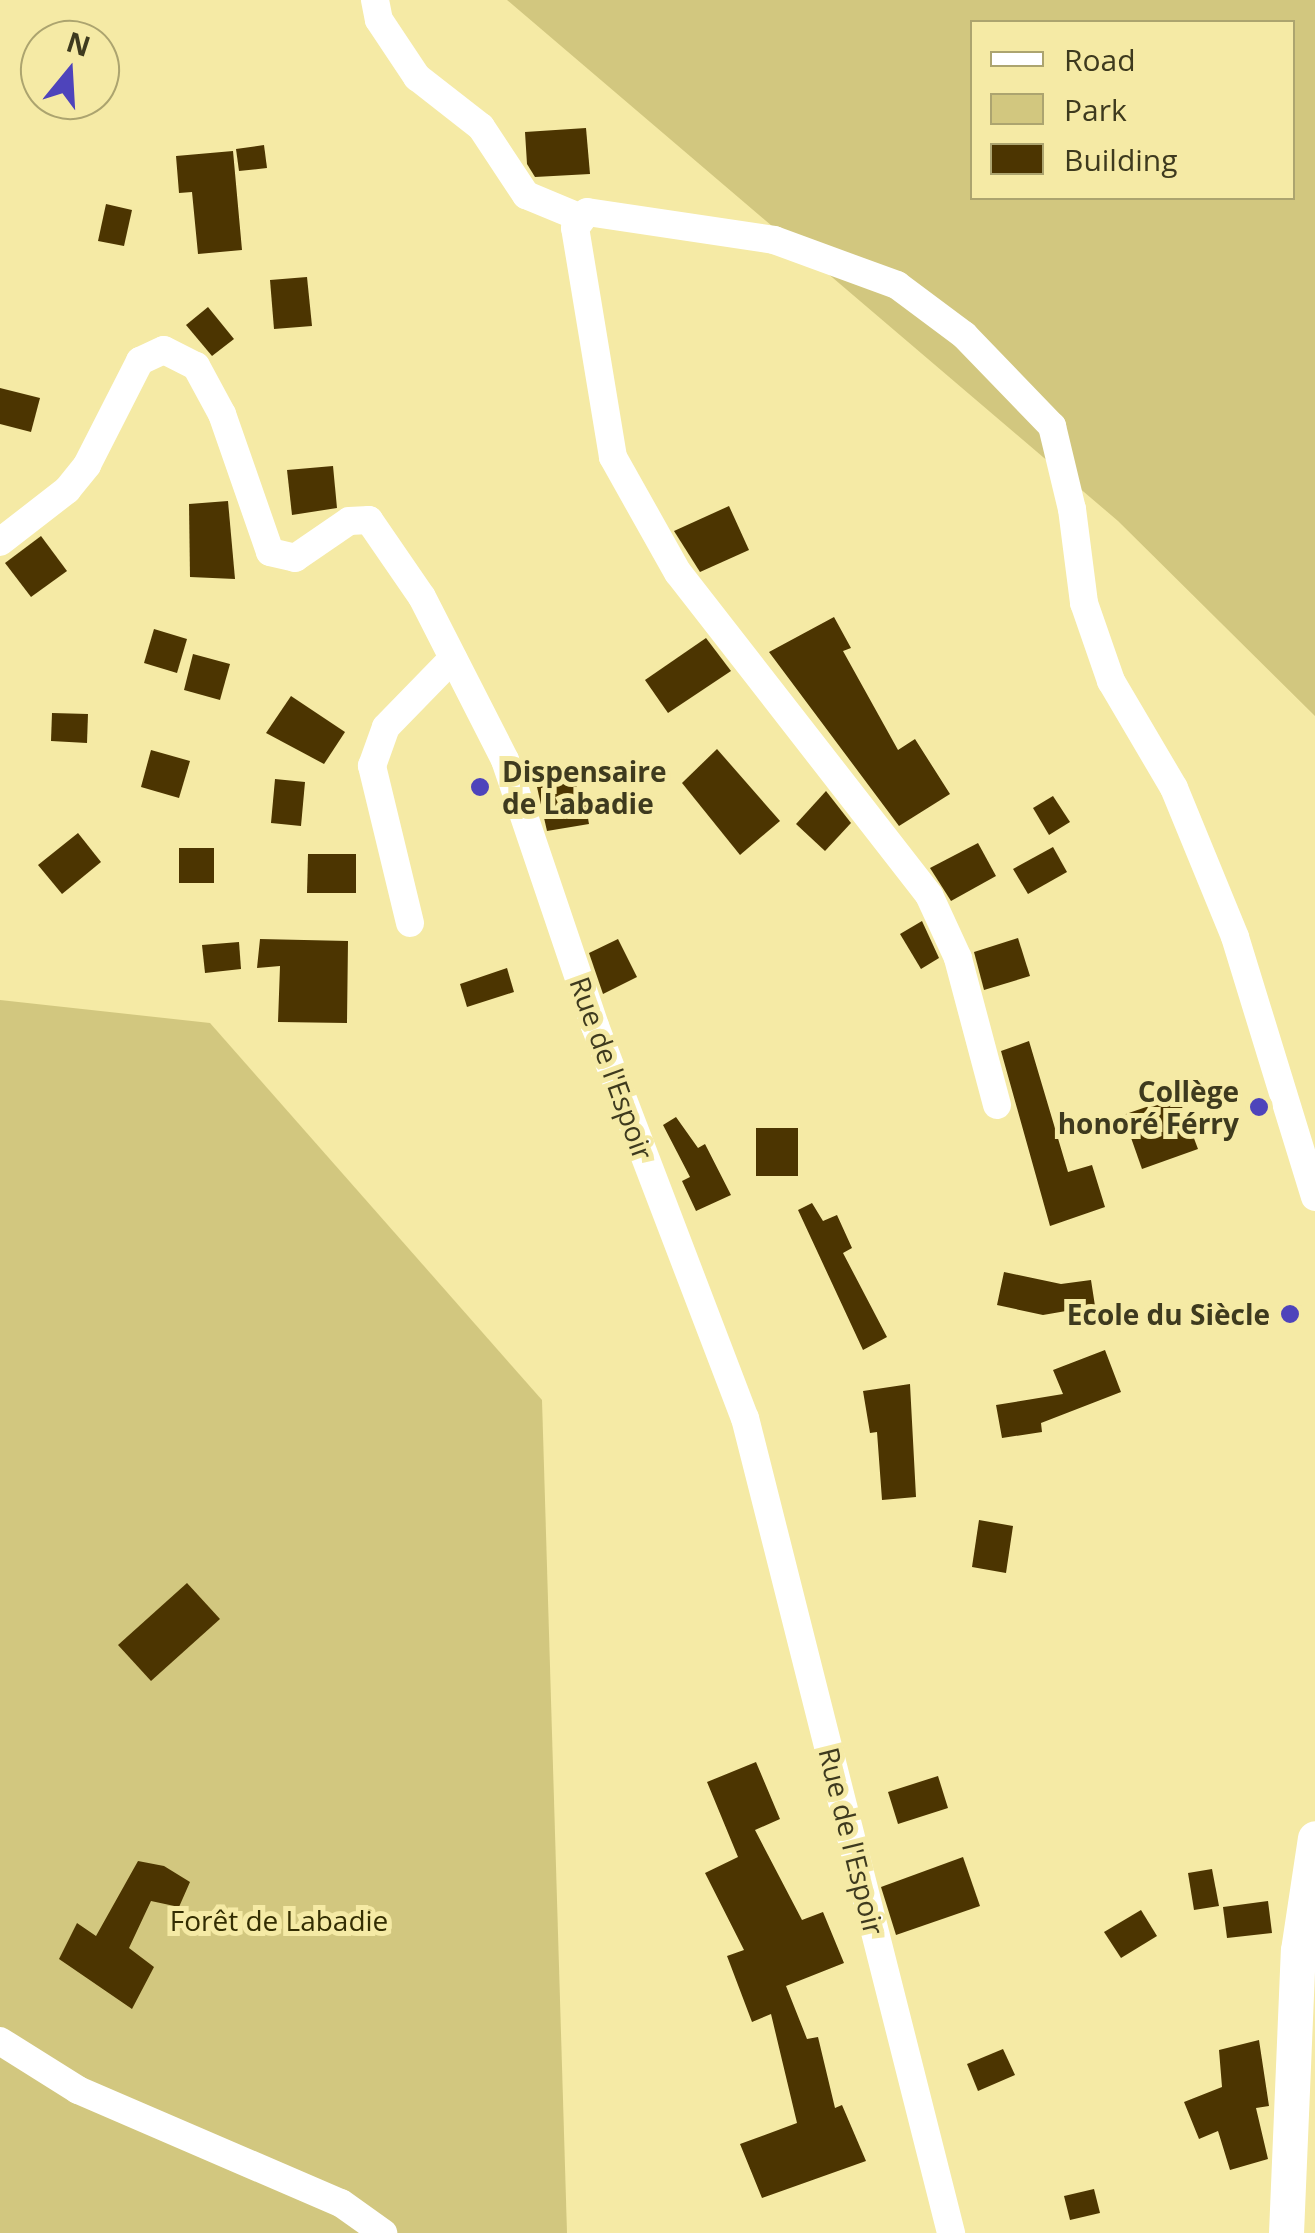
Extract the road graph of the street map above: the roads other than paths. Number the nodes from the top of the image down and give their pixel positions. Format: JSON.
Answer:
{"nodes":[{"id":1,"x":375,"y":0,"type":"edge"},
{"id":2,"x":579,"y":217,"type":"junction"},
{"id":3,"x":0,"y":542,"type":"edge"},
{"id":4,"x":454,"y":658,"type":"junction"},
{"id":5,"x":410,"y":923,"type":"dead end"},
{"id":6,"x":997,"y":1105,"type":"dead end"},
{"id":7,"x":1315,"y":1197,"type":"edge"},
{"id":8,"x":1315,"y":1838,"type":"edge"},
{"id":9,"x":0,"y":2040,"type":"edge"},
{"id":10,"x":383,"y":2233,"type":"edge"},
{"id":11,"x":951,"y":2233,"type":"edge"},
{"id":12,"x":1286,"y":2233,"type":"edge"}],
"edges":[{"from":1,"to":2,"type":"street"},
{"from":2,"to":6,"type":"street"},
{"from":2,"to":7,"type":"street"},
{"from":3,"to":4,"type":"street","name":"Rue de l'Espoir"},
{"from":4,"to":5,"type":"street"},
{"from":4,"to":11,"type":"street","name":"Rue de l'Espoir"},
{"from":8,"to":12,"type":"street"},
{"from":9,"to":10,"type":"street"}]}
